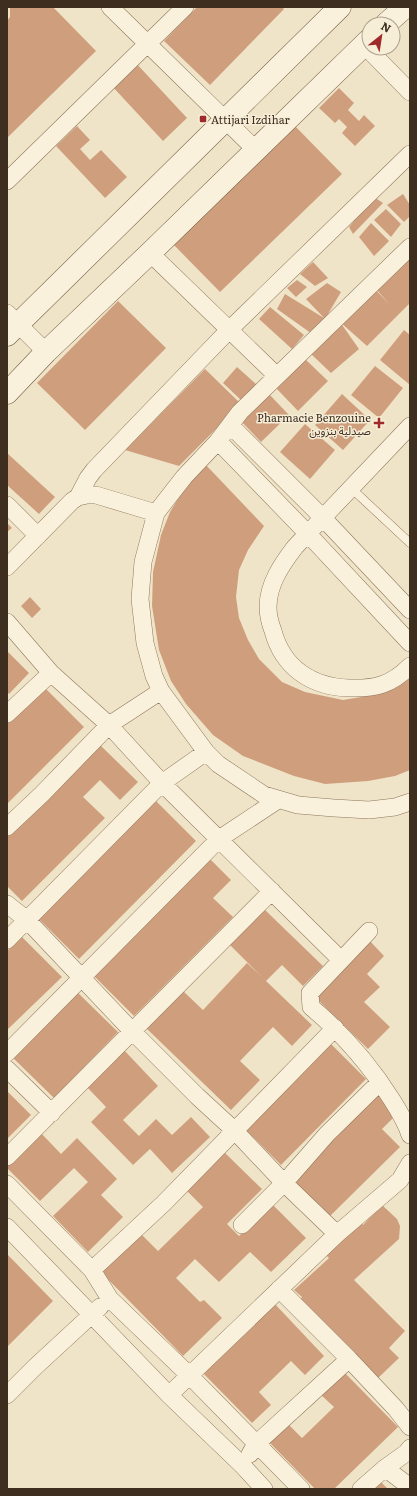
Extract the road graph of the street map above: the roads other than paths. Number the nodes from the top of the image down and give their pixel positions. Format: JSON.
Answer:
{"nodes":[{"id":1,"x":110,"y":7,"type":"edge"},
{"id":2,"x":185,"y":7,"type":"edge"},
{"id":3,"x":340,"y":7,"type":"edge"},
{"id":4,"x":404,"y":7,"type":"edge"},
{"id":5,"x":394,"y":16,"type":"edge"},
{"id":6,"x":147,"y":44,"type":"junction"},
{"id":7,"x":361,"y":49,"type":"edge"},
{"id":8,"x":378,"y":56,"type":"edge"},
{"id":9,"x":410,"y":92,"type":"edge"},
{"id":10,"x":225,"y":119,"type":"junction"},
{"id":11,"x":256,"y":150,"type":"junction"},
{"id":12,"x":410,"y":154,"type":"edge"},
{"id":13,"x":7,"y":181,"type":"edge"},
{"id":14,"x":410,"y":247,"type":"edge"},
{"id":15,"x":150,"y":253,"type":"junction"},
{"id":16,"x":11,"y":324,"type":"edge"},
{"id":17,"x":229,"y":330,"type":"junction"},
{"id":18,"x":46,"y":352,"type":"junction"},
{"id":19,"x":277,"y":376,"type":"junction"},
{"id":20,"x":7,"y":393,"type":"edge"},
{"id":21,"x":230,"y":425,"type":"junction"},
{"id":22,"x":410,"y":426,"type":"edge"},
{"id":23,"x":218,"y":441,"type":"junction"},
{"id":24,"x":351,"y":488,"type":"junction"},
{"id":25,"x":78,"y":497,"type":"junction"},
{"id":26,"x":7,"y":505,"type":"edge"},
{"id":27,"x":156,"y":513,"type":"junction"},
{"id":28,"x":323,"y":518,"type":"junction"},
{"id":29,"x":308,"y":534,"type":"junction"},
{"id":30,"x":38,"y":536,"type":"junction"},
{"id":31,"x":410,"y":543,"type":"edge"},
{"id":32,"x":7,"y":567,"type":"edge"},
{"id":33,"x":410,"y":610,"type":"edge"},
{"id":34,"x":7,"y":622,"type":"edge"},
{"id":35,"x":410,"y":643,"type":"edge"},
{"id":36,"x":410,"y":666,"type":"edge"},
{"id":37,"x":51,"y":673,"type":"junction"},
{"id":38,"x":161,"y":691,"type":"junction"},
{"id":39,"x":7,"y":714,"type":"edge"},
{"id":40,"x":109,"y":725,"type":"junction"},
{"id":41,"x":206,"y":752,"type":"junction"},
{"id":42,"x":162,"y":783,"type":"junction"},
{"id":43,"x":278,"y":800,"type":"junction"},
{"id":44,"x":410,"y":802,"type":"edge"},
{"id":45,"x":7,"y":827,"type":"edge"},
{"id":46,"x":219,"y":839,"type":"junction"},
{"id":47,"x":272,"y":891,"type":"junction"},
{"id":48,"x":7,"y":904,"type":"edge"},
{"id":49,"x":27,"y":920,"type":"junction"},
{"id":50,"x":369,"y":931,"type":"dead end"},
{"id":51,"x":7,"y":940,"type":"edge"},
{"id":52,"x":341,"y":960,"type":"junction"},
{"id":53,"x":81,"y":977,"type":"junction"},
{"id":54,"x":335,"y":1028,"type":"junction"},
{"id":55,"x":132,"y":1031,"type":"junction"},
{"id":56,"x":7,"y":1053,"type":"edge"},
{"id":57,"x":7,"y":1069,"type":"edge"},
{"id":58,"x":380,"y":1082,"type":"junction"},
{"id":59,"x":52,"y":1113,"type":"junction"},
{"id":60,"x":234,"y":1130,"type":"junction"},
{"id":61,"x":410,"y":1135,"type":"edge"},
{"id":62,"x":7,"y":1157,"type":"edge"},
{"id":63,"x":410,"y":1163,"type":"edge"},
{"id":64,"x":284,"y":1183,"type":"junction"},
{"id":65,"x":7,"y":1184,"type":"edge"},
{"id":66,"x":242,"y":1225,"type":"dead end"},
{"id":67,"x":7,"y":1227,"type":"edge"},
{"id":68,"x":337,"y":1234,"type":"junction"},
{"id":69,"x":92,"y":1270,"type":"junction"},
{"id":70,"x":279,"y":1289,"type":"junction"},
{"id":71,"x":110,"y":1298,"type":"junction"},
{"id":72,"x":92,"y":1314,"type":"junction"},
{"id":73,"x":349,"y":1358,"type":"junction"},
{"id":74,"x":189,"y":1375,"type":"junction"},
{"id":75,"x":7,"y":1393,"type":"edge"},
{"id":76,"x":169,"y":1394,"type":"junction"},
{"id":77,"x":410,"y":1427,"type":"edge"},
{"id":78,"x":256,"y":1444,"type":"junction"},
{"id":79,"x":410,"y":1448,"type":"edge"},
{"id":80,"x":242,"y":1465,"type":"junction"},
{"id":81,"x":385,"y":1468,"type":"junction"},
{"id":82,"x":410,"y":1487,"type":"edge"},
{"id":83,"x":264,"y":1489,"type":"edge"},
{"id":84,"x":301,"y":1489,"type":"edge"},
{"id":85,"x":361,"y":1489,"type":"edge"}],
"edges":[{"from":1,"to":6,"type":"street"},
{"from":2,"to":6,"type":"street"},
{"from":3,"to":10,"type":"main road"},
{"from":4,"to":5,"type":"main road"},
{"from":6,"to":10,"type":"street"},
{"from":6,"to":13,"type":"street"},
{"from":7,"to":11,"type":"main road"},
{"from":8,"to":9,"type":"street"},
{"from":10,"to":11,"type":"street"},
{"from":10,"to":16,"type":"main road"},
{"from":11,"to":15,"type":"main road"},
{"from":12,"to":17,"type":"street"},
{"from":14,"to":19,"type":"street"},
{"from":15,"to":17,"type":"street"},
{"from":15,"to":18,"type":"main road"},
{"from":16,"to":18,"type":"street"},
{"from":17,"to":19,"type":"street"},
{"from":17,"to":25,"type":"street"},
{"from":18,"to":20,"type":"main road"},
{"from":19,"to":21,"type":"street"},
{"from":21,"to":23,"type":"street"},
{"from":21,"to":28,"type":"street"},
{"from":22,"to":24,"type":"street"},
{"from":23,"to":27,"type":"street"},
{"from":23,"to":29,"type":"street"},
{"from":24,"to":28,"type":"street"},
{"from":24,"to":31,"type":"lane"},
{"from":25,"to":27,"type":"street"},
{"from":25,"to":30,"type":"street"},
{"from":26,"to":30,"type":"street"},
{"from":27,"to":38,"type":"street"},
{"from":28,"to":29,"type":"street"},
{"from":28,"to":33,"type":"street"},
{"from":29,"to":35,"type":"street"},
{"from":29,"to":36,"type":"street"},
{"from":30,"to":32,"type":"street"},
{"from":34,"to":37,"type":"street"},
{"from":37,"to":39,"type":"street"},
{"from":37,"to":40,"type":"street"},
{"from":38,"to":40,"type":"street"},
{"from":38,"to":41,"type":"street"},
{"from":40,"to":42,"type":"street"},
{"from":40,"to":45,"type":"street"},
{"from":41,"to":42,"type":"street"},
{"from":41,"to":43,"type":"street"},
{"from":42,"to":46,"type":"street"},
{"from":42,"to":49,"type":"street"},
{"from":43,"to":44,"type":"street"},
{"from":43,"to":46,"type":"street"},
{"from":46,"to":47,"type":"street"},
{"from":46,"to":53,"type":"street"},
{"from":47,"to":52,"type":"street"},
{"from":47,"to":55,"type":"street"},
{"from":48,"to":49,"type":"street"},
{"from":49,"to":51,"type":"street"},
{"from":49,"to":53,"type":"street"},
{"from":50,"to":52,"type":"street"},
{"from":52,"to":54,"type":"street"},
{"from":53,"to":55,"type":"street"},
{"from":53,"to":56,"type":"street"},
{"from":54,"to":58,"type":"street"},
{"from":54,"to":60,"type":"street"},
{"from":55,"to":59,"type":"street"},
{"from":55,"to":60,"type":"street"},
{"from":57,"to":59,"type":"street"},
{"from":58,"to":61,"type":"street"},
{"from":58,"to":64,"type":"street"},
{"from":59,"to":62,"type":"street"},
{"from":60,"to":64,"type":"street"},
{"from":60,"to":69,"type":"street"},
{"from":63,"to":68,"type":"street"},
{"from":64,"to":66,"type":"street"},
{"from":64,"to":68,"type":"street"},
{"from":65,"to":69,"type":"street"},
{"from":67,"to":72,"type":"street"},
{"from":68,"to":70,"type":"street"},
{"from":69,"to":71,"type":"street"},
{"from":70,"to":73,"type":"street"},
{"from":70,"to":74,"type":"street"},
{"from":71,"to":72,"type":"street"},
{"from":71,"to":74,"type":"street"},
{"from":72,"to":75,"type":"street"},
{"from":72,"to":76,"type":"street"},
{"from":73,"to":77,"type":"street"},
{"from":73,"to":78,"type":"street"},
{"from":74,"to":76,"type":"street"},
{"from":74,"to":78,"type":"street"},
{"from":76,"to":80,"type":"street"},
{"from":78,"to":80,"type":"street"},
{"from":78,"to":84,"type":"street"},
{"from":79,"to":81,"type":"street"},
{"from":80,"to":83,"type":"street"},
{"from":81,"to":82,"type":"street"},
{"from":81,"to":85,"type":"street"}]}
